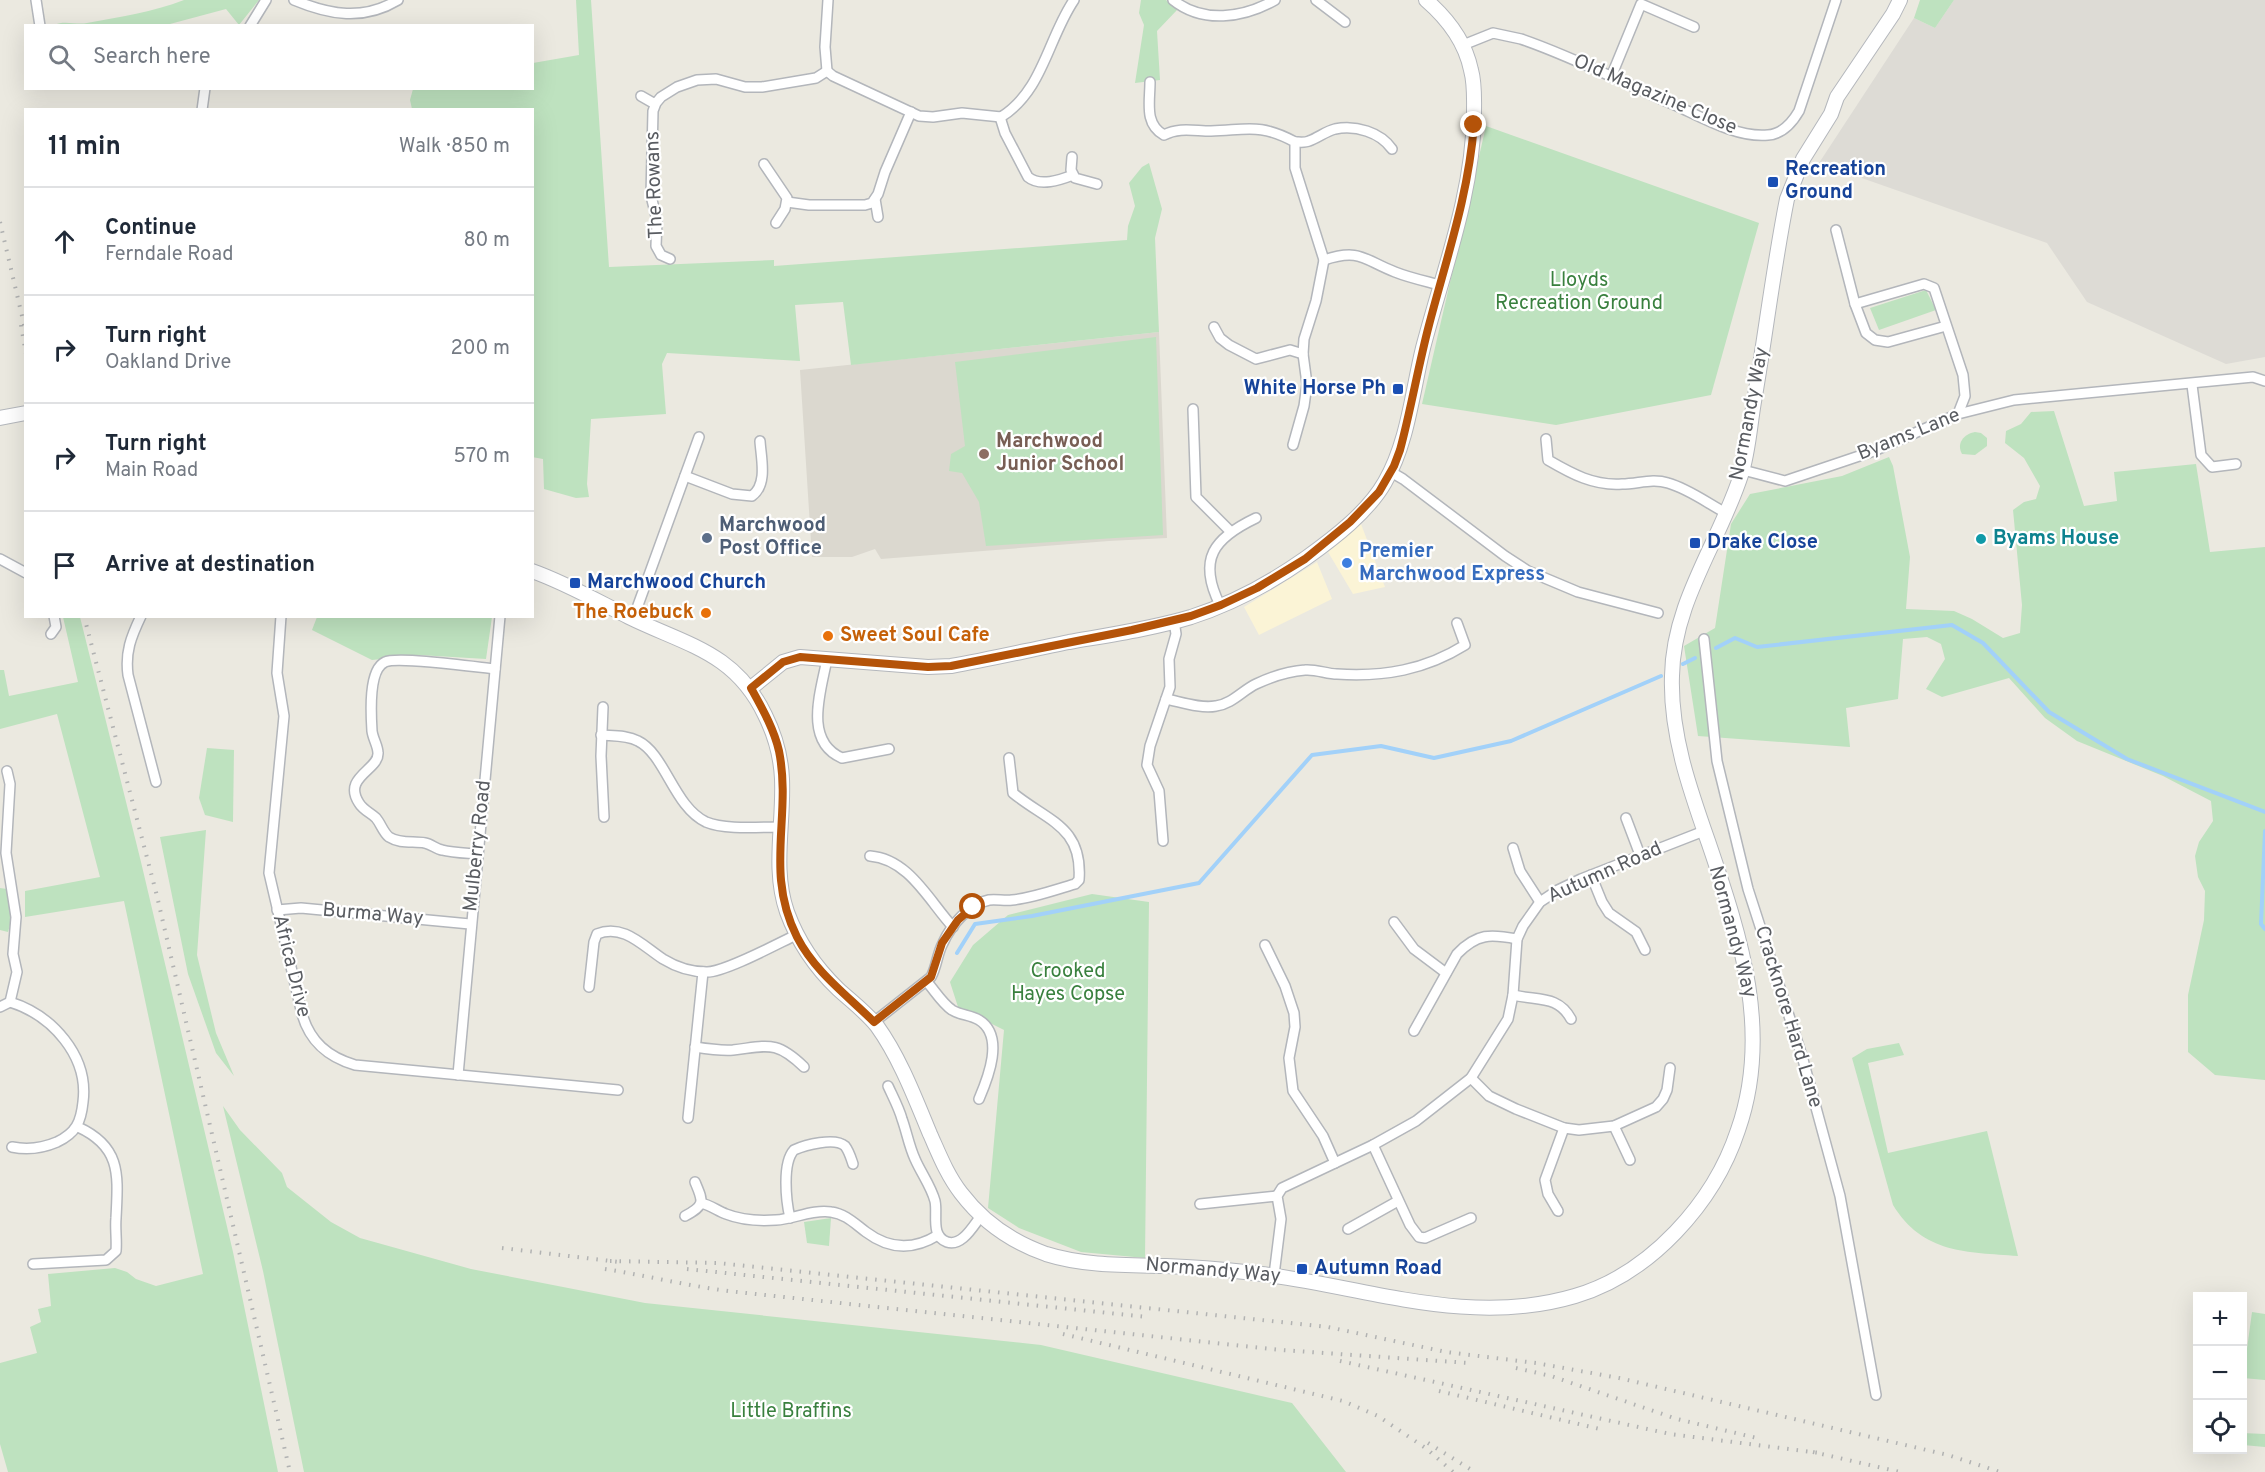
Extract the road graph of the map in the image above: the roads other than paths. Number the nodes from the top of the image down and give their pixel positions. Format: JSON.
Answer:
{"nodes":[{"id":1,"x":36,"y":0,"type":"edge"},
{"id":2,"x":266,"y":0,"type":"edge"},
{"id":3,"x":294,"y":0,"type":"edge"},
{"id":4,"x":398,"y":0,"type":"edge"},
{"id":5,"x":828,"y":0,"type":"edge"},
{"id":6,"x":1074,"y":0,"type":"edge"},
{"id":7,"x":1173,"y":0,"type":"edge"},
{"id":8,"x":1275,"y":0,"type":"edge"},
{"id":9,"x":1316,"y":0,"type":"edge"},
{"id":10,"x":1426,"y":0,"type":"edge"},
{"id":11,"x":1836,"y":0,"type":"edge"},
{"id":12,"x":1900,"y":0,"type":"edge"},
{"id":13,"x":1345,"y":22,"type":"dead end"},
{"id":14,"x":40,"y":24,"type":"edge"},
{"id":15,"x":251,"y":24,"type":"edge"},
{"id":16,"x":1694,"y":27,"type":"dead end"},
{"id":17,"x":1463,"y":45,"type":"junction"},
{"id":18,"x":827,"y":71,"type":"junction"},
{"id":19,"x":1611,"y":77,"type":"junction"},
{"id":20,"x":1150,"y":82,"type":"dead end"},
{"id":21,"x":205,"y":90,"type":"edge"},
{"id":22,"x":640,"y":96,"type":"dead end"},
{"id":23,"x":655,"y":104,"type":"junction"},
{"id":24,"x":202,"y":108,"type":"edge"},
{"id":25,"x":912,"y":112,"type":"junction"},
{"id":26,"x":1000,"y":117,"type":"junction"},
{"id":27,"x":1295,"y":142,"type":"junction"},
{"id":28,"x":1392,"y":149,"type":"dead end"},
{"id":29,"x":1072,"y":157,"type":"dead end"},
{"id":30,"x":764,"y":164,"type":"dead end"},
{"id":31,"x":1072,"y":175,"type":"junction"},
{"id":32,"x":1097,"y":184,"type":"dead end"},
{"id":33,"x":875,"y":200,"type":"junction"},
{"id":34,"x":787,"y":202,"type":"junction"},
{"id":35,"x":878,"y":217,"type":"dead end"},
{"id":36,"x":776,"y":223,"type":"dead end"},
{"id":37,"x":1836,"y":230,"type":"dead end"},
{"id":38,"x":670,"y":259,"type":"dead end"},
{"id":39,"x":1324,"y":260,"type":"junction"},
{"id":40,"x":1440,"y":285,"type":"junction"},
{"id":41,"x":1855,"y":304,"type":"junction"},
{"id":42,"x":1946,"y":326,"type":"junction"},
{"id":43,"x":1214,"y":327,"type":"dead end"},
{"id":44,"x":1303,"y":354,"type":"junction"},
{"id":45,"x":2265,"y":381,"type":"edge"},
{"id":46,"x":2192,"y":385,"type":"junction"},
{"id":47,"x":1193,"y":409,"type":"dead end"},
{"id":48,"x":24,"y":413,"type":"edge"},
{"id":49,"x":1958,"y":414,"type":"junction"},
{"id":50,"x":0,"y":418,"type":"edge"},
{"id":51,"x":699,"y":437,"type":"dead end"},
{"id":52,"x":1546,"y":439,"type":"dead end"},
{"id":53,"x":760,"y":441,"type":"dead end"},
{"id":54,"x":1293,"y":445,"type":"dead end"},
{"id":55,"x":2236,"y":464,"type":"dead end"},
{"id":56,"x":1743,"y":470,"type":"junction"},
{"id":57,"x":1390,"y":472,"type":"junction"},
{"id":58,"x":685,"y":476,"type":"junction"},
{"id":59,"x":1726,"y":513,"type":"junction"},
{"id":60,"x":1256,"y":518,"type":"dead end"},
{"id":61,"x":1230,"y":531,"type":"junction"},
{"id":62,"x":0,"y":559,"type":"edge"},
{"id":63,"x":24,"y":572,"type":"edge"},
{"id":64,"x":534,"y":572,"type":"edge"},
{"id":65,"x":1221,"y":605,"type":"junction"},
{"id":66,"x":1658,"y":613,"type":"dead end"},
{"id":67,"x":54,"y":618,"type":"edge"},
{"id":68,"x":140,"y":618,"type":"edge"},
{"id":69,"x":281,"y":618,"type":"edge"},
{"id":70,"x":500,"y":618,"type":"edge"},
{"id":71,"x":633,"y":619,"type":"junction"},
{"id":72,"x":1174,"y":621,"type":"junction"},
{"id":73,"x":1457,"y":623,"type":"dead end"},
{"id":74,"x":51,"y":634,"type":"dead end"},
{"id":75,"x":1704,"y":639,"type":"dead end"},
{"id":76,"x":827,"y":659,"type":"junction"},
{"id":77,"x":495,"y":669,"type":"junction"},
{"id":78,"x":751,"y":688,"type":"junction"},
{"id":79,"x":1166,"y":699,"type":"junction"},
{"id":80,"x":603,"y":707,"type":"dead end"},
{"id":81,"x":601,"y":735,"type":"junction"},
{"id":82,"x":889,"y":749,"type":"dead end"},
{"id":83,"x":1009,"y":758,"type":"dead end"},
{"id":84,"x":7,"y":771,"type":"dead end"},
{"id":85,"x":156,"y":782,"type":"dead end"},
{"id":86,"x":604,"y":817,"type":"dead end"},
{"id":87,"x":1626,"y":818,"type":"dead end"},
{"id":88,"x":780,"y":827,"type":"junction"},
{"id":89,"x":1704,"y":831,"type":"junction"},
{"id":90,"x":1163,"y":841,"type":"dead end"},
{"id":91,"x":1513,"y":848,"type":"dead end"},
{"id":92,"x":478,"y":854,"type":"junction"},
{"id":93,"x":1640,"y":855,"type":"junction"},
{"id":94,"x":870,"y":856,"type":"dead end"},
{"id":95,"x":1591,"y":875,"type":"junction"},
{"id":96,"x":11,"y":881,"type":"junction"},
{"id":97,"x":0,"y":882,"type":"edge"},
{"id":98,"x":1540,"y":902,"type":"junction"},
{"id":99,"x":277,"y":910,"type":"junction"},
{"id":100,"x":1394,"y":922,"type":"dead end"},
{"id":101,"x":470,"y":924,"type":"junction"},
{"id":102,"x":953,"y":927,"type":"junction"},
{"id":103,"x":796,"y":935,"type":"junction"},
{"id":104,"x":1517,"y":939,"type":"junction"},
{"id":105,"x":1265,"y":945,"type":"dead end"},
{"id":106,"x":1645,"y":950,"type":"dead end"},
{"id":107,"x":703,"y":972,"type":"junction"},
{"id":108,"x":1446,"y":973,"type":"junction"},
{"id":109,"x":927,"y":982,"type":"junction"},
{"id":110,"x":589,"y":987,"type":"dead end"},
{"id":111,"x":1513,"y":995,"type":"junction"},
{"id":112,"x":10,"y":1002,"type":"junction"},
{"id":113,"x":0,"y":1006,"type":"edge"},
{"id":114,"x":1571,"y":1019,"type":"dead end"},
{"id":115,"x":874,"y":1022,"type":"junction"},
{"id":116,"x":1414,"y":1031,"type":"dead end"},
{"id":117,"x":695,"y":1047,"type":"junction"},
{"id":118,"x":804,"y":1067,"type":"dead end"},
{"id":119,"x":1670,"y":1068,"type":"dead end"},
{"id":120,"x":458,"y":1075,"type":"junction"},
{"id":121,"x":1471,"y":1078,"type":"junction"},
{"id":122,"x":888,"y":1086,"type":"dead end"},
{"id":123,"x":618,"y":1090,"type":"dead end"},
{"id":124,"x":978,"y":1099,"type":"dead end"},
{"id":125,"x":688,"y":1118,"type":"dead end"},
{"id":126,"x":1614,"y":1126,"type":"junction"},
{"id":127,"x":78,"y":1127,"type":"junction"},
{"id":128,"x":1564,"y":1128,"type":"junction"},
{"id":129,"x":1372,"y":1145,"type":"junction"},
{"id":130,"x":12,"y":1147,"type":"dead end"},
{"id":131,"x":1630,"y":1160,"type":"dead end"},
{"id":132,"x":1335,"y":1163,"type":"junction"},
{"id":133,"x":853,"y":1164,"type":"dead end"},
{"id":134,"x":695,"y":1182,"type":"dead end"},
{"id":135,"x":1277,"y":1196,"type":"junction"},
{"id":136,"x":1398,"y":1201,"type":"junction"},
{"id":137,"x":701,"y":1203,"type":"junction"},
{"id":138,"x":1200,"y":1204,"type":"dead end"},
{"id":139,"x":1558,"y":1211,"type":"dead end"},
{"id":140,"x":685,"y":1216,"type":"dead end"},
{"id":141,"x":981,"y":1216,"type":"junction"},
{"id":142,"x":790,"y":1218,"type":"junction"},
{"id":143,"x":1471,"y":1218,"type":"dead end"},
{"id":144,"x":1348,"y":1229,"type":"dead end"},
{"id":145,"x":939,"y":1235,"type":"junction"},
{"id":146,"x":33,"y":1263,"type":"dead end"},
{"id":147,"x":1274,"y":1275,"type":"junction"},
{"id":148,"x":1876,"y":1395,"type":"dead end"}],
"edges":[{"from":1,"to":14,"type":"street"},
{"from":2,"to":15,"type":"street"},
{"from":3,"to":4,"type":"street"},
{"from":5,"to":18,"type":"street"},
{"from":6,"to":26,"type":"street"},
{"from":7,"to":8,"type":"street"},
{"from":9,"to":13,"type":"street"},
{"from":10,"to":17,"type":"street"},
{"from":11,"to":19,"type":"street","name":"Old Magazine Close"},
{"from":12,"to":56,"type":"street","name":"Normandy Way"},
{"from":16,"to":19,"type":"street"},
{"from":17,"to":19,"type":"street","name":"Old Magazine Close"},
{"from":17,"to":40,"type":"street"},
{"from":18,"to":23,"type":"street","name":"The Rowans"},
{"from":18,"to":25,"type":"street"},
{"from":20,"to":27,"type":"street"},
{"from":21,"to":24,"type":"street"},
{"from":22,"to":23,"type":"street","name":"The Rowans"},
{"from":23,"to":38,"type":"street","name":"The Rowans"},
{"from":25,"to":26,"type":"street"},
{"from":25,"to":33,"type":"street"},
{"from":26,"to":31,"type":"street"},
{"from":27,"to":28,"type":"street"},
{"from":27,"to":39,"type":"street"},
{"from":29,"to":31,"type":"street"},
{"from":30,"to":34,"type":"street"},
{"from":31,"to":32,"type":"street"},
{"from":33,"to":34,"type":"street"},
{"from":33,"to":35,"type":"street"},
{"from":34,"to":36,"type":"street"},
{"from":37,"to":41,"type":"street"},
{"from":39,"to":40,"type":"street"},
{"from":39,"to":44,"type":"street"},
{"from":40,"to":57,"type":"street"},
{"from":41,"to":42,"type":"street"},
{"from":41,"to":42,"type":"street"},
{"from":42,"to":49,"type":"street"},
{"from":43,"to":44,"type":"street"},
{"from":44,"to":54,"type":"street"},
{"from":45,"to":46,"type":"street","name":"Byams Lane"},
{"from":46,"to":49,"type":"street","name":"Byams Lane"},
{"from":46,"to":55,"type":"street"},
{"from":47,"to":61,"type":"street"},
{"from":48,"to":50,"type":"street"},
{"from":49,"to":56,"type":"street","name":"Byams Lane"},
{"from":51,"to":58,"type":"street"},
{"from":52,"to":59,"type":"street"},
{"from":53,"to":58,"type":"street"},
{"from":56,"to":59,"type":"street","name":"Normandy Way"},
{"from":57,"to":65,"type":"street"},
{"from":57,"to":66,"type":"street"},
{"from":58,"to":71,"type":"street"},
{"from":59,"to":89,"type":"street","name":"Normandy Way"},
{"from":60,"to":61,"type":"street"},
{"from":61,"to":65,"type":"street"},
{"from":62,"to":63,"type":"street"},
{"from":64,"to":71,"type":"street","name":"Normandy Way"},
{"from":65,"to":72,"type":"street"},
{"from":67,"to":74,"type":"street"},
{"from":68,"to":85,"type":"street"},
{"from":69,"to":99,"type":"street","name":"Africa Drive"},
{"from":70,"to":77,"type":"street","name":"Mulberry Road"},
{"from":71,"to":78,"type":"street","name":"Normandy Way"},
{"from":72,"to":76,"type":"street"},
{"from":72,"to":79,"type":"street"},
{"from":73,"to":79,"type":"street"},
{"from":75,"to":148,"type":"street","name":"Cracknore Hard Lane"},
{"from":76,"to":78,"type":"street"},
{"from":76,"to":82,"type":"street"},
{"from":77,"to":92,"type":"street","name":"Mulberry Road"},
{"from":77,"to":92,"type":"street"},
{"from":78,"to":88,"type":"street","name":"Normandy Way"},
{"from":79,"to":90,"type":"street"},
{"from":80,"to":81,"type":"street"},
{"from":81,"to":86,"type":"street"},
{"from":81,"to":88,"type":"street"},
{"from":83,"to":102,"type":"street"},
{"from":84,"to":96,"type":"street"},
{"from":87,"to":93,"type":"street"},
{"from":88,"to":103,"type":"street","name":"Normandy Way"},
{"from":89,"to":93,"type":"street","name":"Autumn Road"},
{"from":89,"to":147,"type":"street","name":"Normandy Way"},
{"from":91,"to":98,"type":"street"},
{"from":92,"to":101,"type":"street","name":"Mulberry Road"},
{"from":93,"to":95,"type":"street","name":"Autumn Road"},
{"from":94,"to":102,"type":"street"},
{"from":95,"to":98,"type":"street","name":"Autumn Road"},
{"from":95,"to":106,"type":"street"},
{"from":96,"to":97,"type":"street"},
{"from":96,"to":112,"type":"street"},
{"from":98,"to":104,"type":"street","name":"Autumn Road"},
{"from":99,"to":101,"type":"street","name":"Burma Way"},
{"from":99,"to":120,"type":"street","name":"Africa Drive"},
{"from":100,"to":108,"type":"street"},
{"from":101,"to":120,"type":"street","name":"Mulberry Road"},
{"from":102,"to":109,"type":"street"},
{"from":103,"to":107,"type":"street"},
{"from":103,"to":115,"type":"street","name":"Normandy Way"},
{"from":104,"to":108,"type":"street"},
{"from":104,"to":111,"type":"street","name":"Autumn Road"},
{"from":105,"to":132,"type":"street"},
{"from":107,"to":110,"type":"street"},
{"from":107,"to":117,"type":"street"},
{"from":108,"to":116,"type":"street"},
{"from":109,"to":115,"type":"street"},
{"from":109,"to":124,"type":"street"},
{"from":111,"to":114,"type":"street"},
{"from":111,"to":121,"type":"street","name":"Autumn Road"},
{"from":112,"to":113,"type":"street"},
{"from":112,"to":127,"type":"street"},
{"from":115,"to":141,"type":"street","name":"Normandy Way"},
{"from":117,"to":118,"type":"street"},
{"from":117,"to":125,"type":"street"},
{"from":119,"to":126,"type":"street"},
{"from":120,"to":123,"type":"street","name":"Africa Drive"},
{"from":121,"to":128,"type":"street"},
{"from":121,"to":129,"type":"street","name":"Autumn Road"},
{"from":122,"to":145,"type":"street"},
{"from":126,"to":128,"type":"street"},
{"from":126,"to":131,"type":"street"},
{"from":127,"to":130,"type":"street"},
{"from":127,"to":146,"type":"street"},
{"from":128,"to":139,"type":"street"},
{"from":129,"to":132,"type":"street","name":"Autumn Road"},
{"from":129,"to":136,"type":"street"},
{"from":132,"to":135,"type":"street","name":"Autumn Road"},
{"from":133,"to":142,"type":"street"},
{"from":134,"to":137,"type":"street"},
{"from":135,"to":138,"type":"street"},
{"from":135,"to":147,"type":"street"},
{"from":136,"to":143,"type":"street"},
{"from":136,"to":144,"type":"street"},
{"from":137,"to":140,"type":"street"},
{"from":137,"to":142,"type":"street"},
{"from":141,"to":145,"type":"street"},
{"from":141,"to":147,"type":"street","name":"Normandy Way"},
{"from":142,"to":145,"type":"street"}]}
